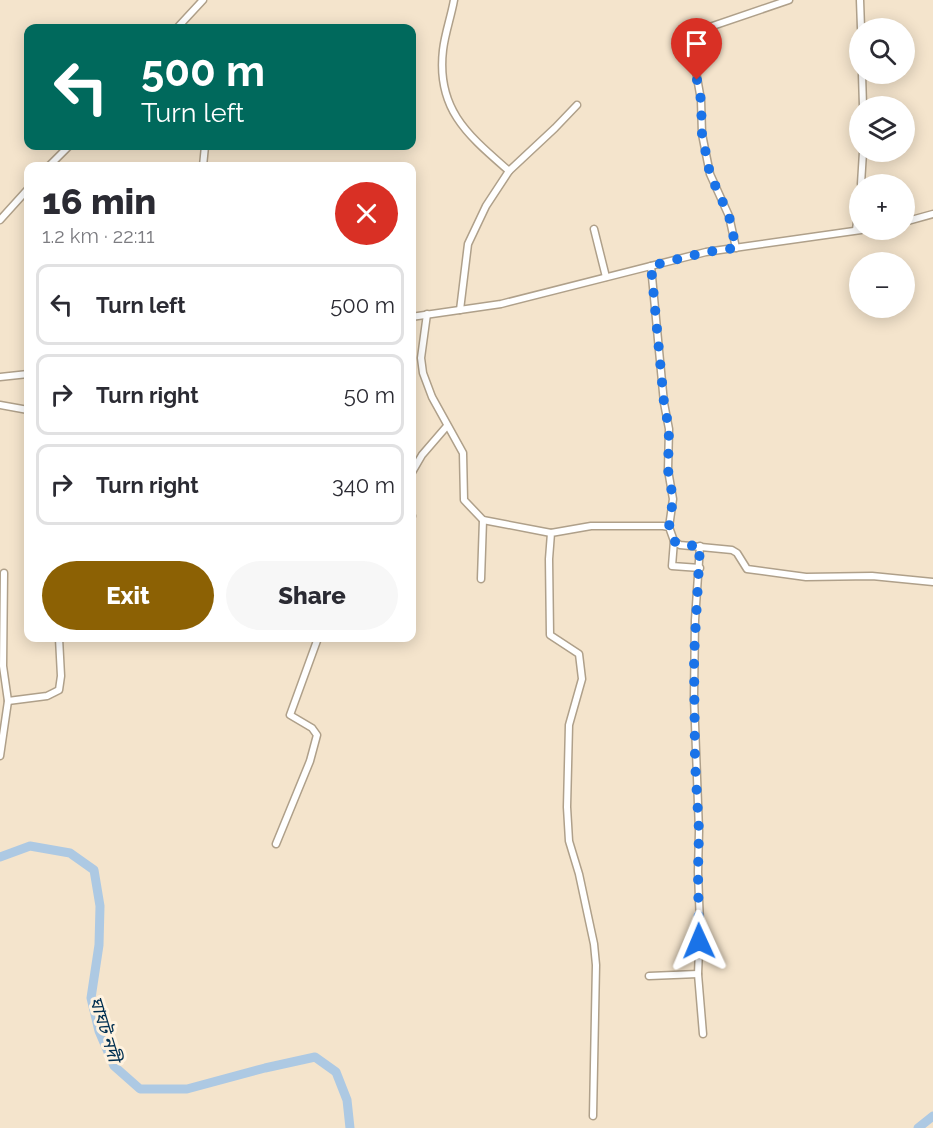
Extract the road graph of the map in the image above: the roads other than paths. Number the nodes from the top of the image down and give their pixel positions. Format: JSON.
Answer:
{"nodes":[{"id":1,"x":203,"y":0,"type":"edge"},
{"id":2,"x":454,"y":0,"type":"edge"},
{"id":3,"x":789,"y":0,"type":"edge"},
{"id":4,"x":860,"y":0,"type":"edge"},
{"id":5,"x":861,"y":18,"type":"edge"},
{"id":6,"x":181,"y":24,"type":"edge"},
{"id":7,"x":577,"y":105,"type":"dead end"},
{"id":8,"x":65,"y":150,"type":"edge"},
{"id":9,"x":53,"y":162,"type":"edge"},
{"id":10,"x":509,"y":171,"type":"junction"},
{"id":11,"x":24,"y":193,"type":"edge"},
{"id":12,"x":933,"y":214,"type":"edge"},
{"id":13,"x":915,"y":219,"type":"edge"},
{"id":14,"x":0,"y":220,"type":"edge"},
{"id":15,"x":594,"y":229,"type":"dead end"},
{"id":16,"x":849,"y":231,"type":"edge"},
{"id":17,"x":736,"y":248,"type":"junction"},
{"id":18,"x":651,"y":266,"type":"junction"},
{"id":19,"x":606,"y":278,"type":"junction"},
{"id":20,"x":460,"y":310,"type":"junction"},
{"id":21,"x":427,"y":314,"type":"junction"},
{"id":22,"x":416,"y":315,"type":"edge"},
{"id":23,"x":24,"y":374,"type":"edge"},
{"id":24,"x":0,"y":376,"type":"edge"},
{"id":25,"x":0,"y":405,"type":"edge"},
{"id":26,"x":24,"y":409,"type":"edge"},
{"id":27,"x":447,"y":426,"type":"junction"},
{"id":28,"x":416,"y":465,"type":"edge"},
{"id":29,"x":483,"y":520,"type":"junction"},
{"id":30,"x":669,"y":527,"type":"junction"},
{"id":31,"x":551,"y":533,"type":"junction"},
{"id":32,"x":674,"y":541,"type":"junction"},
{"id":33,"x":700,"y":546,"type":"junction"},
{"id":34,"x":700,"y":568,"type":"junction"},
{"id":35,"x":4,"y":573,"type":"dead end"},
{"id":36,"x":481,"y":579,"type":"dead end"},
{"id":37,"x":933,"y":582,"type":"edge"},
{"id":38,"x":59,"y":642,"type":"edge"},
{"id":39,"x":317,"y":642,"type":"edge"},
{"id":40,"x":8,"y":700,"type":"junction"},
{"id":41,"x":0,"y":756,"type":"edge"},
{"id":42,"x":276,"y":844,"type":"dead end"},
{"id":43,"x":699,"y":974,"type":"junction"},
{"id":44,"x":649,"y":976,"type":"dead end"},
{"id":45,"x":703,"y":1034,"type":"dead end"},
{"id":46,"x":592,"y":1116,"type":"dead end"}],
"edges":[{"from":1,"to":6,"type":"street"},
{"from":2,"to":10,"type":"street"},
{"from":3,"to":17,"type":"street"},
{"from":4,"to":5,"type":"street"},
{"from":7,"to":10,"type":"street"},
{"from":8,"to":9,"type":"street"},
{"from":10,"to":20,"type":"street"},
{"from":11,"to":14,"type":"street"},
{"from":12,"to":13,"type":"street"},
{"from":15,"to":19,"type":"street"},
{"from":16,"to":17,"type":"street"},
{"from":17,"to":18,"type":"street"},
{"from":18,"to":19,"type":"street"},
{"from":18,"to":30,"type":"street"},
{"from":19,"to":20,"type":"street"},
{"from":20,"to":21,"type":"street"},
{"from":21,"to":22,"type":"street"},
{"from":21,"to":27,"type":"street"},
{"from":23,"to":24,"type":"street"},
{"from":25,"to":26,"type":"street"},
{"from":27,"to":28,"type":"street"},
{"from":27,"to":29,"type":"street"},
{"from":29,"to":31,"type":"street"},
{"from":29,"to":36,"type":"street"},
{"from":30,"to":31,"type":"street"},
{"from":30,"to":32,"type":"street"},
{"from":31,"to":46,"type":"street"},
{"from":32,"to":33,"type":"street"},
{"from":32,"to":34,"type":"street"},
{"from":33,"to":34,"type":"street"},
{"from":33,"to":37,"type":"street"},
{"from":34,"to":43,"type":"street"},
{"from":35,"to":40,"type":"street"},
{"from":38,"to":40,"type":"street"},
{"from":39,"to":42,"type":"street"},
{"from":40,"to":41,"type":"street"},
{"from":43,"to":44,"type":"street"},
{"from":43,"to":45,"type":"street"}]}
